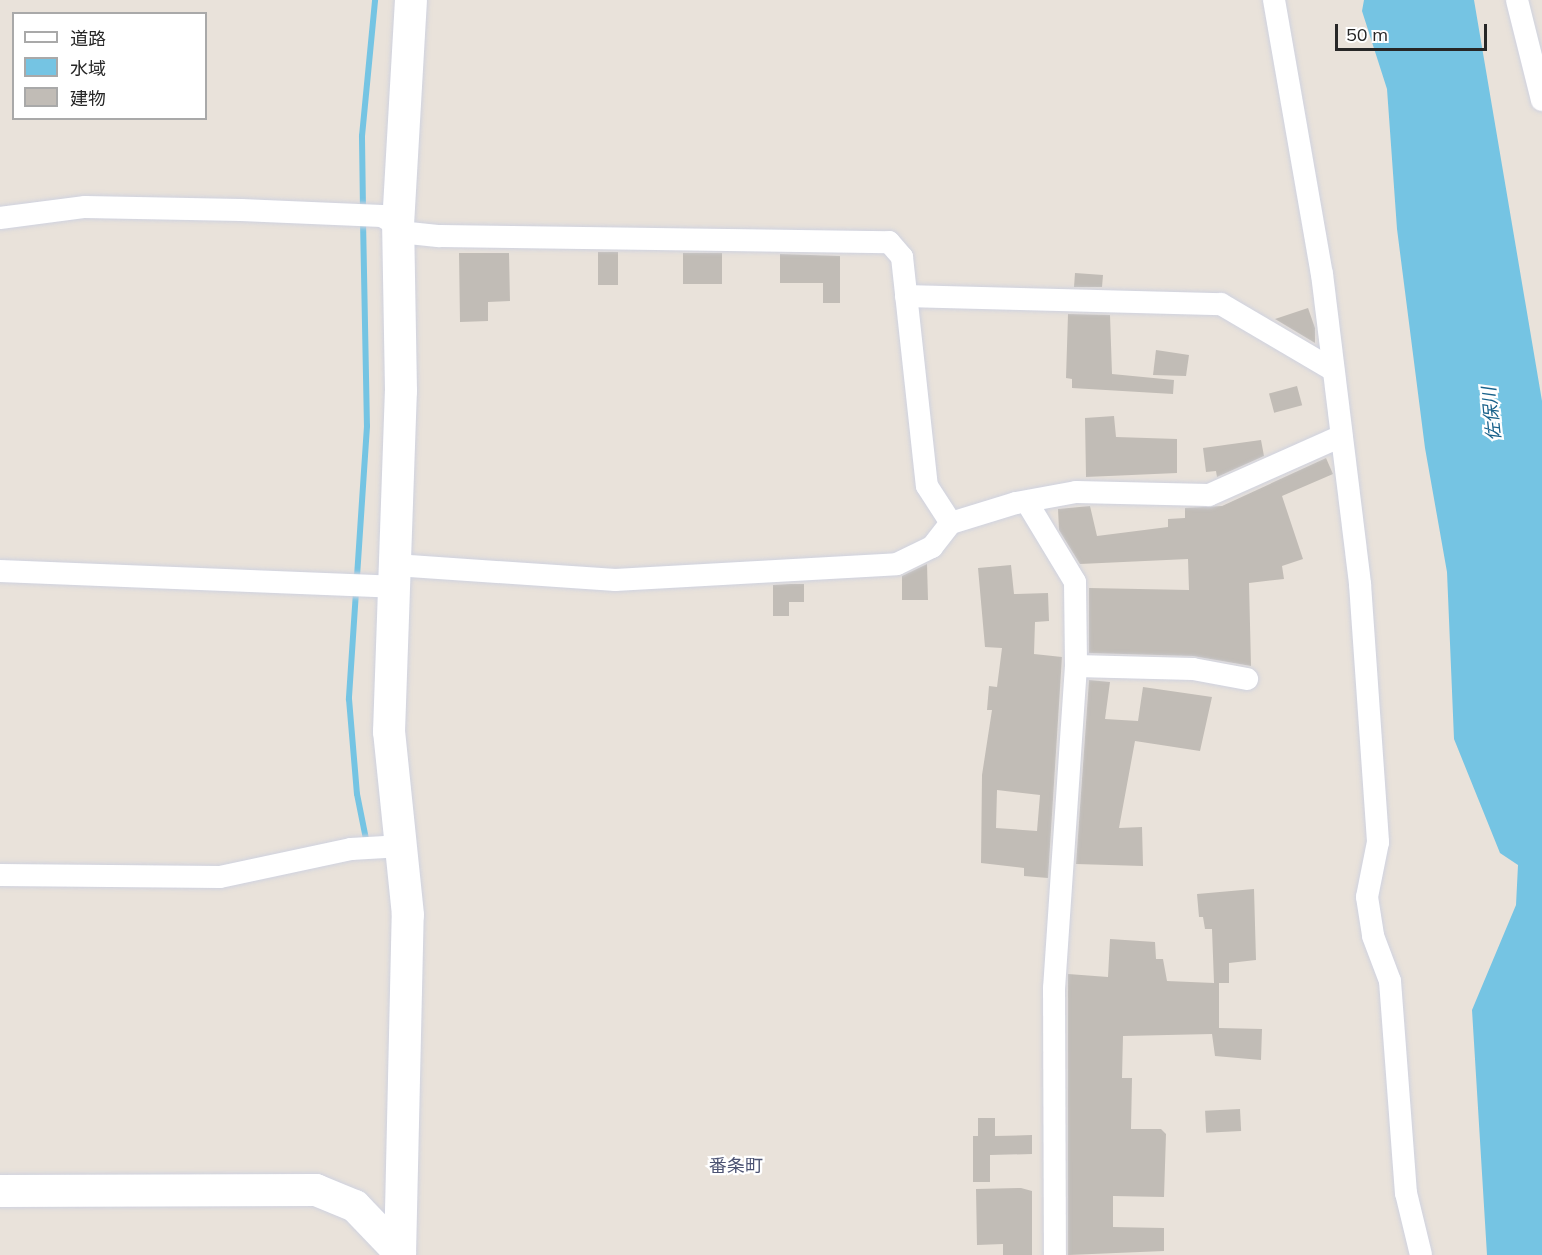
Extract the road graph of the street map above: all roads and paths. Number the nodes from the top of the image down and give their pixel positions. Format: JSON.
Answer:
{"nodes":[{"id":1,"x":411,"y":0,"type":"edge"},
{"id":2,"x":1274,"y":0,"type":"edge"},
{"id":3,"x":1517,"y":0,"type":"edge"},
{"id":4,"x":1542,"y":100,"type":"edge"},
{"id":5,"x":0,"y":218,"type":"edge"},
{"id":6,"x":398,"y":225,"type":"junction"},
{"id":7,"x":906,"y":296,"type":"junction"},
{"id":8,"x":1333,"y":370,"type":"junction"},
{"id":9,"x":1339,"y":437,"type":"junction"},
{"id":10,"x":1028,"y":504,"type":"junction"},
{"id":11,"x":951,"y":523,"type":"junction"},
{"id":12,"x":0,"y":571,"type":"edge"},
{"id":13,"x":394,"y":576,"type":"junction"},
{"id":14,"x":1076,"y":666,"type":"junction"},
{"id":15,"x":1247,"y":679,"type":"dead end"},
{"id":16,"x":402,"y":846,"type":"junction"},
{"id":17,"x":0,"y":875,"type":"edge"},
{"id":18,"x":0,"y":1191,"type":"edge"},
{"id":19,"x":400,"y":1254,"type":"edge"},
{"id":20,"x":1055,"y":1255,"type":"edge"},
{"id":21,"x":1420,"y":1255,"type":"edge"}],
"edges":[{"from":1,"to":6,"type":"street"},
{"from":2,"to":8,"type":"street"},
{"from":3,"to":4,"type":"street"},
{"from":5,"to":6,"type":"street"},
{"from":6,"to":7,"type":"street"},
{"from":6,"to":13,"type":"street"},
{"from":7,"to":8,"type":"street"},
{"from":7,"to":11,"type":"street"},
{"from":8,"to":9,"type":"street"},
{"from":9,"to":10,"type":"street"},
{"from":9,"to":21,"type":"street"},
{"from":10,"to":11,"type":"street"},
{"from":10,"to":14,"type":"street"},
{"from":11,"to":13,"type":"street"},
{"from":12,"to":13,"type":"street"},
{"from":13,"to":16,"type":"street"},
{"from":14,"to":15,"type":"street"},
{"from":14,"to":20,"type":"street"},
{"from":16,"to":17,"type":"street"},
{"from":16,"to":19,"type":"street"},
{"from":18,"to":19,"type":"street"}]}
